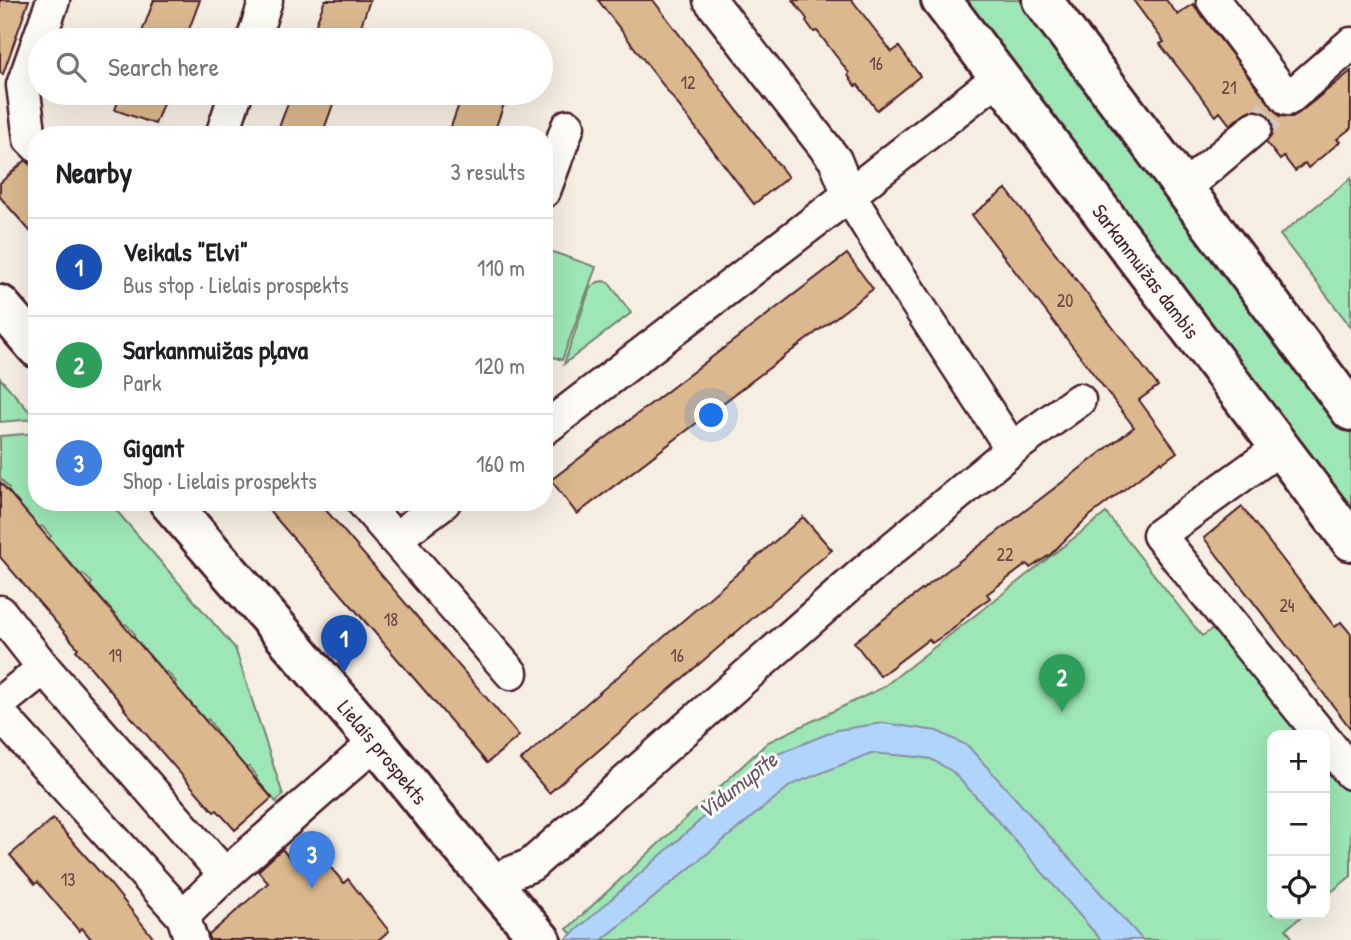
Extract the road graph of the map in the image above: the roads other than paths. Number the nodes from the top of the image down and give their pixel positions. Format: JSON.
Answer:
{"nodes":[{"id":1,"x":53,"y":0,"type":"edge"},
{"id":2,"x":266,"y":0,"type":"edge"},
{"id":3,"x":709,"y":0,"type":"edge"},
{"id":4,"x":941,"y":0,"type":"edge"},
{"id":5,"x":1042,"y":0,"type":"edge"},
{"id":6,"x":1213,"y":0,"type":"edge"},
{"id":7,"x":43,"y":28,"type":"edge"},
{"id":8,"x":257,"y":28,"type":"edge"},
{"id":9,"x":1351,"y":44,"type":"edge"},
{"id":10,"x":28,"y":71,"type":"edge"},
{"id":11,"x":999,"y":77,"type":"junction"},
{"id":12,"x":232,"y":105,"type":"edge"},
{"id":13,"x":1272,"y":114,"type":"junction"},
{"id":14,"x":28,"y":126,"type":"edge"},
{"id":15,"x":225,"y":126,"type":"edge"},
{"id":16,"x":569,"y":126,"type":"dead end"},
{"id":17,"x":553,"y":168,"type":"edge"},
{"id":18,"x":1184,"y":188,"type":"junction"},
{"id":19,"x":849,"y":195,"type":"junction"},
{"id":20,"x":0,"y":305,"type":"edge"},
{"id":21,"x":28,"y":338,"type":"edge"},
{"id":22,"x":1079,"y":400,"type":"dead end"},
{"id":23,"x":1351,"y":411,"type":"edge"},
{"id":24,"x":553,"y":422,"type":"edge"},
{"id":25,"x":1281,"y":447,"type":"junction"},
{"id":26,"x":1012,"y":449,"type":"junction"},
{"id":27,"x":177,"y":511,"type":"edge"},
{"id":28,"x":371,"y":511,"type":"edge"},
{"id":29,"x":432,"y":511,"type":"edge"},
{"id":30,"x":395,"y":539,"type":"junction"},
{"id":31,"x":1351,"y":541,"type":"edge"},
{"id":32,"x":4,"y":623,"type":"edge"},
{"id":33,"x":44,"y":668,"type":"junction"},
{"id":34,"x":511,"y":673,"type":"dead end"},
{"id":35,"x":0,"y":703,"type":"edge"},
{"id":36,"x":0,"y":714,"type":"edge"},
{"id":37,"x":1317,"y":730,"type":"edge"},
{"id":38,"x":376,"y":743,"type":"junction"},
{"id":39,"x":1330,"y":746,"type":"edge"},
{"id":40,"x":1351,"y":773,"type":"edge"},
{"id":41,"x":225,"y":875,"type":"junction"},
{"id":42,"x":491,"y":881,"type":"junction"},
{"id":43,"x":187,"y":928,"type":"edge"},
{"id":44,"x":530,"y":928,"type":"edge"}],
"edges":[{"from":1,"to":7,"type":"street"},
{"from":2,"to":8,"type":"street"},
{"from":3,"to":19,"type":"street"},
{"from":4,"to":11,"type":"main road","name":"Sarkanmuižas dambis"},
{"from":5,"to":18,"type":"main road"},
{"from":6,"to":13,"type":"street"},
{"from":9,"to":13,"type":"street"},
{"from":10,"to":14,"type":"street"},
{"from":11,"to":19,"type":"street"},
{"from":11,"to":25,"type":"main road","name":"Sarkanmuižas dambis"},
{"from":12,"to":15,"type":"street"},
{"from":13,"to":18,"type":"street"},
{"from":16,"to":17,"type":"street"},
{"from":18,"to":23,"type":"main road"},
{"from":19,"to":24,"type":"street"},
{"from":19,"to":26,"type":"street"},
{"from":20,"to":21,"type":"main road"},
{"from":22,"to":26,"type":"street"},
{"from":25,"to":31,"type":"main road","name":"Sarkanmuižas dambis"},
{"from":25,"to":37,"type":"street"},
{"from":26,"to":42,"type":"street"},
{"from":27,"to":38,"type":"main road","name":"Lielais prospekts"},
{"from":28,"to":30,"type":"street"},
{"from":29,"to":30,"type":"street"},
{"from":30,"to":34,"type":"street"},
{"from":32,"to":33,"type":"street"},
{"from":33,"to":35,"type":"street"},
{"from":33,"to":41,"type":"street"},
{"from":36,"to":43,"type":"street"},
{"from":38,"to":41,"type":"street"},
{"from":38,"to":42,"type":"main road","name":"Lielais prospekts"},
{"from":39,"to":40,"type":"street"},
{"from":41,"to":43,"type":"street"},
{"from":42,"to":44,"type":"main road","name":"Lielais prospekts"}]}
